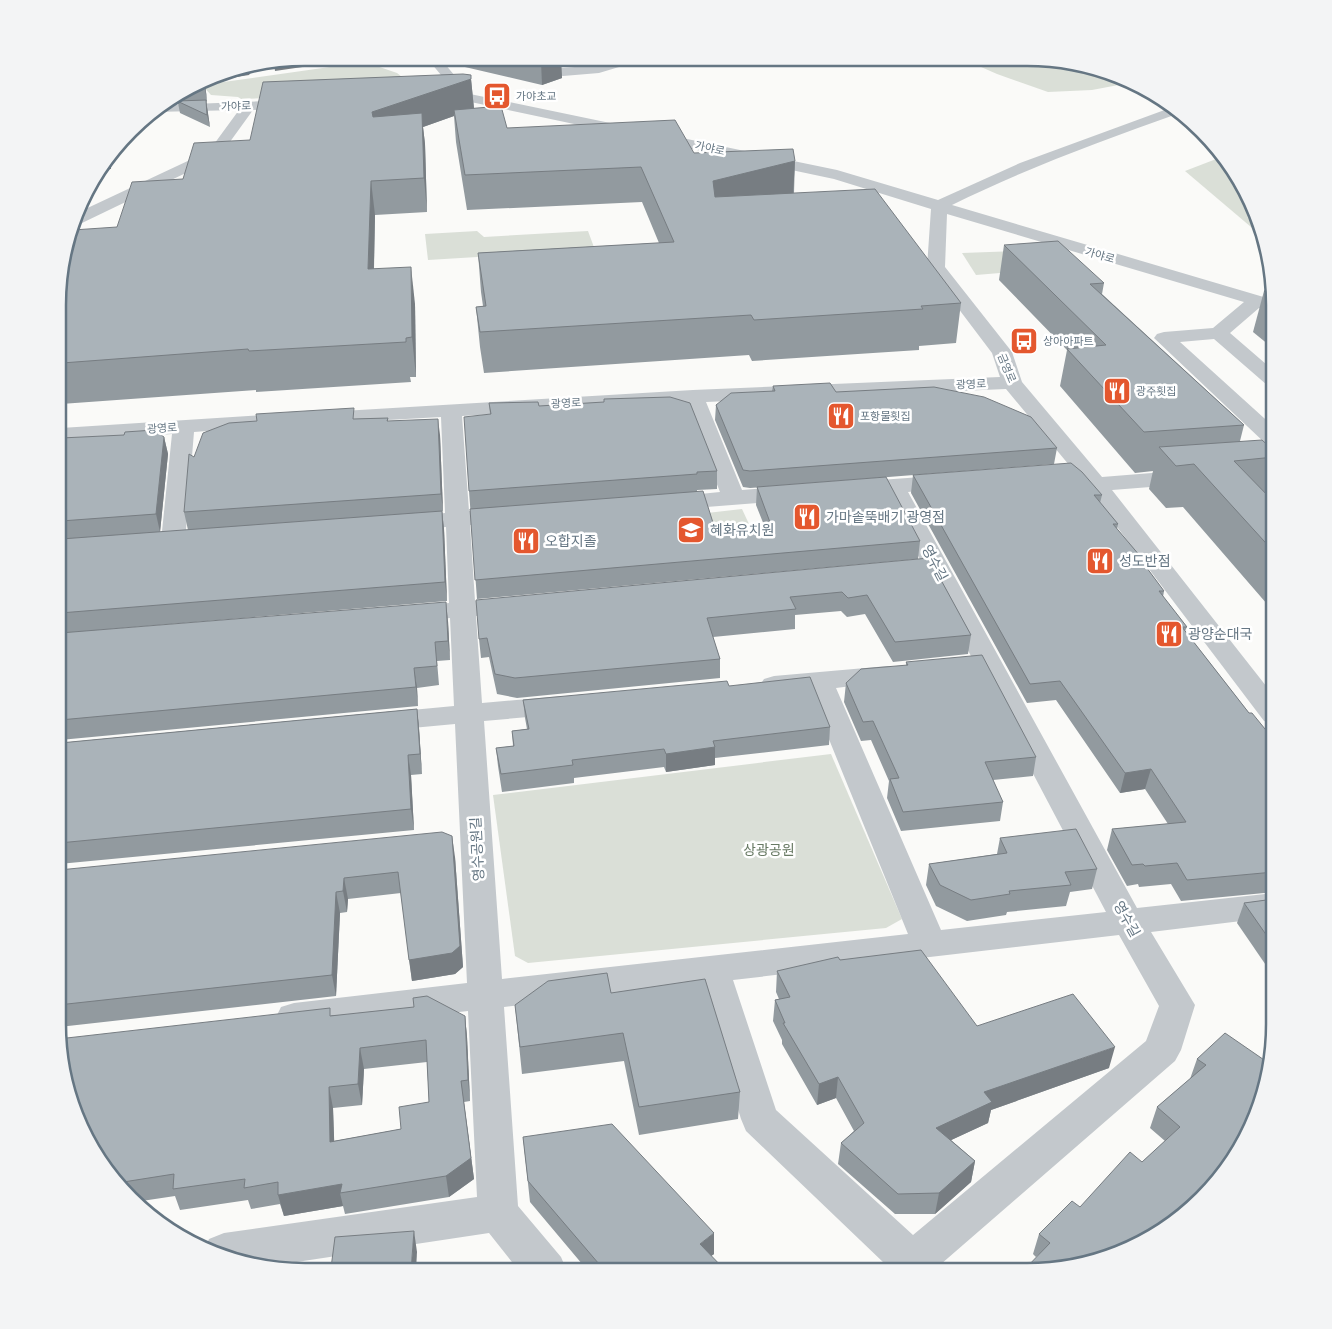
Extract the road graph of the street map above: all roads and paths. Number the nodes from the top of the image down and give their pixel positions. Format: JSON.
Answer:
{"nodes":[{"id":1,"x":439,"y":66,"type":"edge"},
{"id":2,"x":535,"y":66,"type":"edge"},
{"id":3,"x":609,"y":66,"type":"edge"},
{"id":4,"x":466,"y":96,"type":"junction"},
{"id":5,"x":426,"y":98,"type":"edge"},
{"id":6,"x":308,"y":103,"type":"edge"},
{"id":7,"x":249,"y":106,"type":"junction"},
{"id":8,"x":171,"y":109,"type":"edge"},
{"id":9,"x":1168,"y":113,"type":"edge"},
{"id":10,"x":939,"y":206,"type":"junction"},
{"id":11,"x":83,"y":217,"type":"edge"},
{"id":12,"x":1265,"y":303,"type":"edge"},
{"id":13,"x":1218,"y":333,"type":"junction"},
{"id":14,"x":1266,"y":374,"type":"edge"},
{"id":15,"x":1012,"y":382,"type":"junction"},
{"id":16,"x":693,"y":396,"type":"junction"},
{"id":17,"x":451,"y":410,"type":"junction"},
{"id":18,"x":184,"y":426,"type":"junction"},
{"id":19,"x":1266,"y":432,"type":"edge"},
{"id":20,"x":66,"y":435,"type":"edge"},
{"id":21,"x":1215,"y":475,"type":"edge"},
{"id":22,"x":1018,"y":476,"type":"edge"},
{"id":23,"x":1091,"y":477,"type":"junction"},
{"id":24,"x":970,"y":480,"type":"edge"},
{"id":25,"x":893,"y":486,"type":"junction"},
{"id":26,"x":734,"y":498,"type":"junction"},
{"id":27,"x":645,"y":505,"type":"edge"},
{"id":28,"x":527,"y":514,"type":"edge"},
{"id":29,"x":458,"y":519,"type":"junction"},
{"id":30,"x":389,"y":524,"type":"edge"},
{"id":31,"x":173,"y":540,"type":"edge"},
{"id":32,"x":542,"y":603,"type":"edge"},
{"id":33,"x":463,"y":610,"type":"junction"},
{"id":34,"x":384,"y":616,"type":"edge"},
{"id":35,"x":913,"y":671,"type":"edge"},
{"id":36,"x":820,"y":681,"type":"junction"},
{"id":37,"x":751,"y":687,"type":"edge"},
{"id":38,"x":586,"y":703,"type":"edge"},
{"id":39,"x":1266,"y":705,"type":"edge"},
{"id":40,"x":469,"y":714,"type":"junction"},
{"id":41,"x":352,"y":725,"type":"edge"},
{"id":42,"x":1266,"y":906,"type":"edge"},
{"id":43,"x":1128,"y":922,"type":"junction"},
{"id":44,"x":929,"y":943,"type":"junction"},
{"id":45,"x":712,"y":970,"type":"junction"},
{"id":46,"x":486,"y":994,"type":"junction"},
{"id":47,"x":257,"y":1021,"type":"edge"},
{"id":48,"x":498,"y":1213,"type":"junction"},
{"id":49,"x":236,"y":1252,"type":"edge"},
{"id":50,"x":539,"y":1263,"type":"edge"},
{"id":51,"x":904,"y":1263,"type":"edge"},
{"id":52,"x":911,"y":1263,"type":"edge"}],
"edges":[{"from":1,"to":4,"type":"street"},
{"from":2,"to":3,"type":"street"},
{"from":4,"to":5,"type":"street","name":"가야로"},
{"from":4,"to":10,"type":"street","name":"가야로"},
{"from":6,"to":7,"type":"street","name":"가야로"},
{"from":7,"to":8,"type":"street","name":"가야로"},
{"from":7,"to":11,"type":"street"},
{"from":9,"to":10,"type":"street"},
{"from":10,"to":12,"type":"street","name":"가야로"},
{"from":10,"to":15,"type":"street","name":"금영로"},
{"from":12,"to":13,"type":"street"},
{"from":13,"to":14,"type":"street"},
{"from":13,"to":19,"type":"street"},
{"from":15,"to":16,"type":"street","name":"광영로"},
{"from":15,"to":23,"type":"street","name":"금영로"},
{"from":16,"to":17,"type":"street","name":"광영로"},
{"from":16,"to":26,"type":"street"},
{"from":17,"to":18,"type":"street","name":"광영로"},
{"from":17,"to":29,"type":"street","name":"영수공원길"},
{"from":18,"to":20,"type":"street","name":"광영로"},
{"from":18,"to":31,"type":"street"},
{"from":21,"to":23,"type":"street"},
{"from":22,"to":23,"type":"street"},
{"from":23,"to":39,"type":"street","name":"금영로"},
{"from":24,"to":25,"type":"street"},
{"from":25,"to":26,"type":"street"},
{"from":25,"to":43,"type":"street","name":"영수길"},
{"from":26,"to":27,"type":"street"},
{"from":28,"to":29,"type":"street"},
{"from":29,"to":30,"type":"street"},
{"from":29,"to":33,"type":"street","name":"영수공원길"},
{"from":32,"to":33,"type":"street"},
{"from":33,"to":34,"type":"street"},
{"from":33,"to":40,"type":"street","name":"영수공원길"},
{"from":35,"to":36,"type":"street"},
{"from":36,"to":37,"type":"street"},
{"from":36,"to":44,"type":"street"},
{"from":38,"to":40,"type":"street"},
{"from":40,"to":41,"type":"street"},
{"from":40,"to":46,"type":"street","name":"영수공원길"},
{"from":42,"to":43,"type":"street"},
{"from":43,"to":44,"type":"street"},
{"from":43,"to":52,"type":"street","name":"영수길"},
{"from":44,"to":45,"type":"street"},
{"from":45,"to":46,"type":"street"},
{"from":45,"to":51,"type":"street"},
{"from":46,"to":47,"type":"street"},
{"from":46,"to":48,"type":"street","name":"영수공원길"},
{"from":48,"to":49,"type":"street"},
{"from":48,"to":50,"type":"street"}]}
